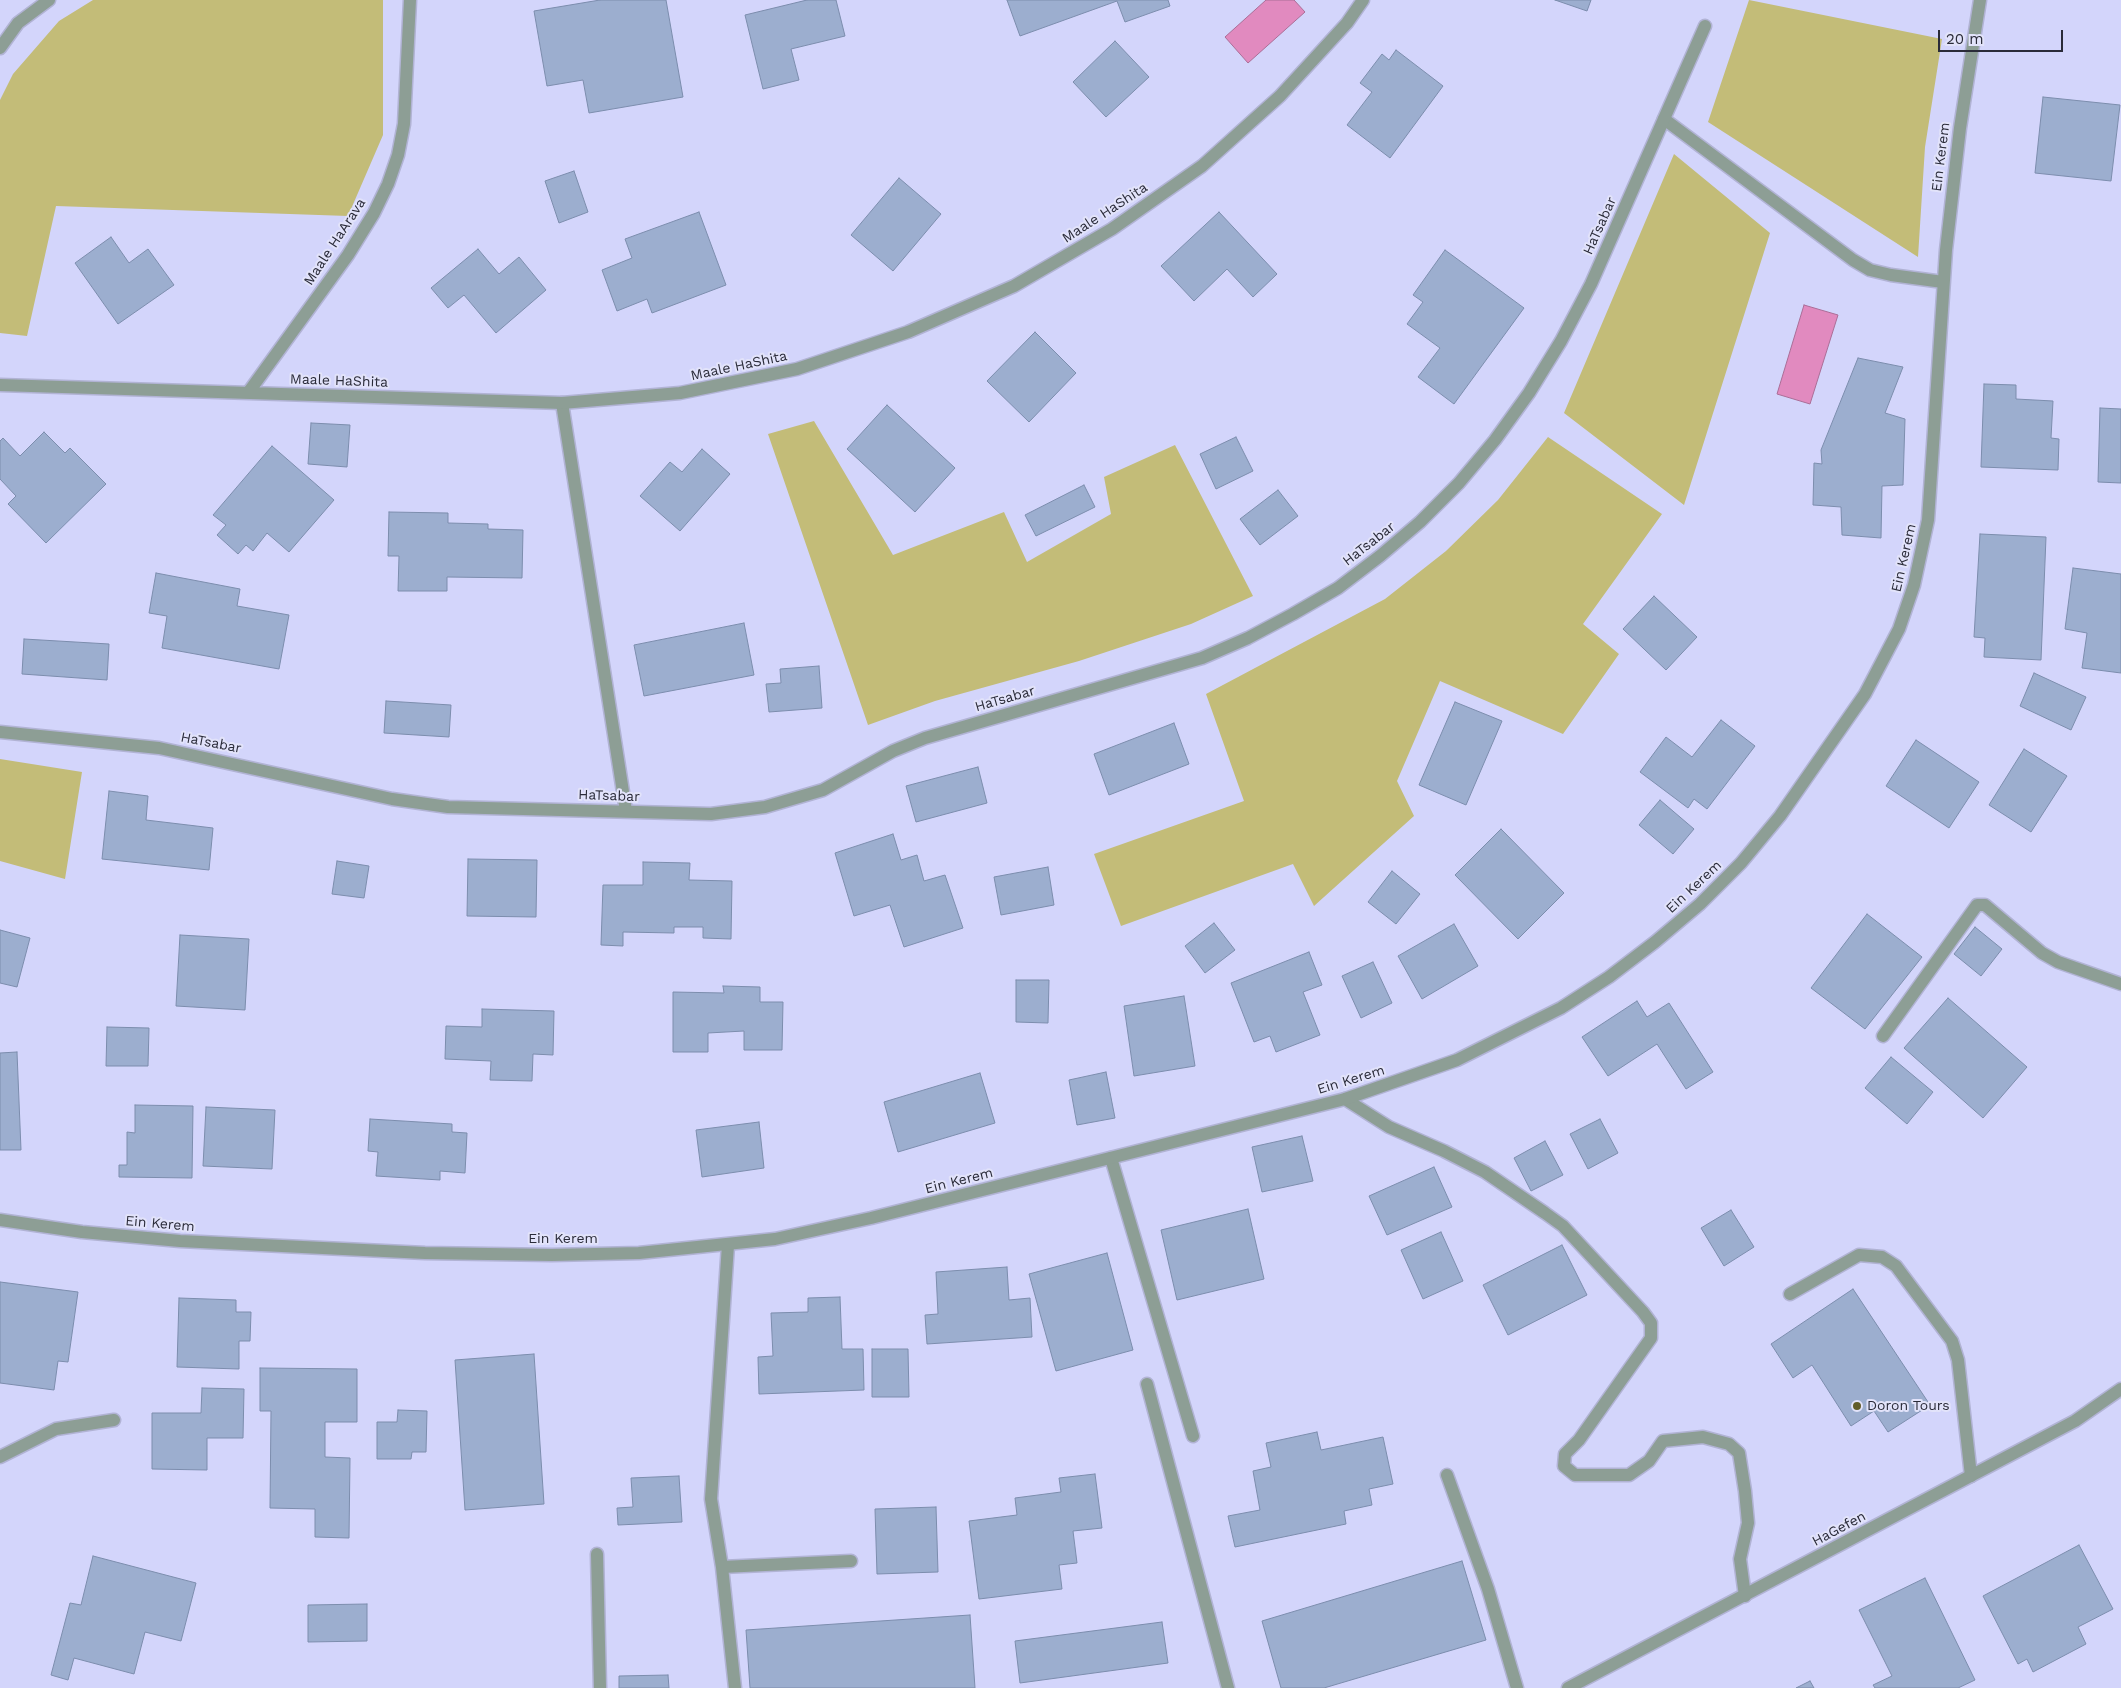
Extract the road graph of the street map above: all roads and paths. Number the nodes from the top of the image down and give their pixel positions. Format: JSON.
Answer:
{"nodes":[{"id":1,"x":49,"y":0,"type":"edge"},
{"id":2,"x":410,"y":0,"type":"edge"},
{"id":3,"x":1363,"y":0,"type":"edge"},
{"id":4,"x":1980,"y":0,"type":"edge"},
{"id":5,"x":1705,"y":26,"type":"dead end"},
{"id":6,"x":0,"y":48,"type":"edge"},
{"id":7,"x":1664,"y":119,"type":"junction"},
{"id":8,"x":1943,"y":282,"type":"junction"},
{"id":9,"x":0,"y":385,"type":"edge"},
{"id":10,"x":248,"y":393,"type":"junction"},
{"id":11,"x":562,"y":403,"type":"junction"},
{"id":12,"x":0,"y":732,"type":"edge"},
{"id":13,"x":626,"y":811,"type":"junction"},
{"id":14,"x":2121,"y":984,"type":"edge"},
{"id":15,"x":1883,"y":1036,"type":"dead end"},
{"id":16,"x":1345,"y":1099,"type":"junction"},
{"id":17,"x":1111,"y":1158,"type":"junction"},
{"id":18,"x":0,"y":1220,"type":"edge"},
{"id":19,"x":728,"y":1245,"type":"junction"},
{"id":20,"x":1790,"y":1294,"type":"dead end"},
{"id":21,"x":1147,"y":1384,"type":"dead end"},
{"id":22,"x":2121,"y":1389,"type":"edge"},
{"id":23,"x":114,"y":1420,"type":"dead end"},
{"id":24,"x":1193,"y":1436,"type":"dead end"},
{"id":25,"x":0,"y":1457,"type":"edge"},
{"id":26,"x":1447,"y":1475,"type":"dead end"},
{"id":27,"x":1971,"y":1476,"type":"junction"},
{"id":28,"x":597,"y":1554,"type":"dead end"},
{"id":29,"x":851,"y":1561,"type":"dead end"},
{"id":30,"x":722,"y":1567,"type":"junction"},
{"id":31,"x":1744,"y":1596,"type":"junction"},
{"id":32,"x":600,"y":1688,"type":"edge"},
{"id":33,"x":736,"y":1688,"type":"edge"},
{"id":34,"x":1228,"y":1688,"type":"edge"},
{"id":35,"x":1517,"y":1688,"type":"edge"},
{"id":36,"x":1568,"y":1688,"type":"edge"}],
"edges":[{"from":1,"to":6,"type":"street"},
{"from":2,"to":10,"type":"street","name":"Maale HaArava"},
{"from":3,"to":11,"type":"street","name":"Maale HaShita"},
{"from":4,"to":8,"type":"street","name":"Ein Kerem"},
{"from":5,"to":7,"type":"street","name":"HaTsabar"},
{"from":7,"to":8,"type":"street"},
{"from":7,"to":13,"type":"street","name":"HaTsabar"},
{"from":8,"to":16,"type":"street","name":"Ein Kerem"},
{"from":9,"to":10,"type":"street","name":"Maale HaShita"},
{"from":10,"to":11,"type":"street","name":"Maale HaShita"},
{"from":11,"to":13,"type":"street"},
{"from":12,"to":13,"type":"street","name":"HaTsabar"},
{"from":14,"to":15,"type":"street"},
{"from":16,"to":17,"type":"street","name":"Ein Kerem"},
{"from":16,"to":31,"type":"street"},
{"from":17,"to":19,"type":"street","name":"Ein Kerem"},
{"from":17,"to":24,"type":"street"},
{"from":18,"to":19,"type":"street","name":"Ein Kerem"},
{"from":19,"to":30,"type":"street"},
{"from":20,"to":27,"type":"street"},
{"from":21,"to":34,"type":"street"},
{"from":22,"to":27,"type":"street","name":"HaGefen"},
{"from":23,"to":25,"type":"street"},
{"from":26,"to":35,"type":"street"},
{"from":27,"to":31,"type":"street","name":"HaGefen"},
{"from":28,"to":32,"type":"street"},
{"from":29,"to":30,"type":"street"},
{"from":30,"to":33,"type":"street"},
{"from":31,"to":36,"type":"street","name":"HaGefen"}]}
